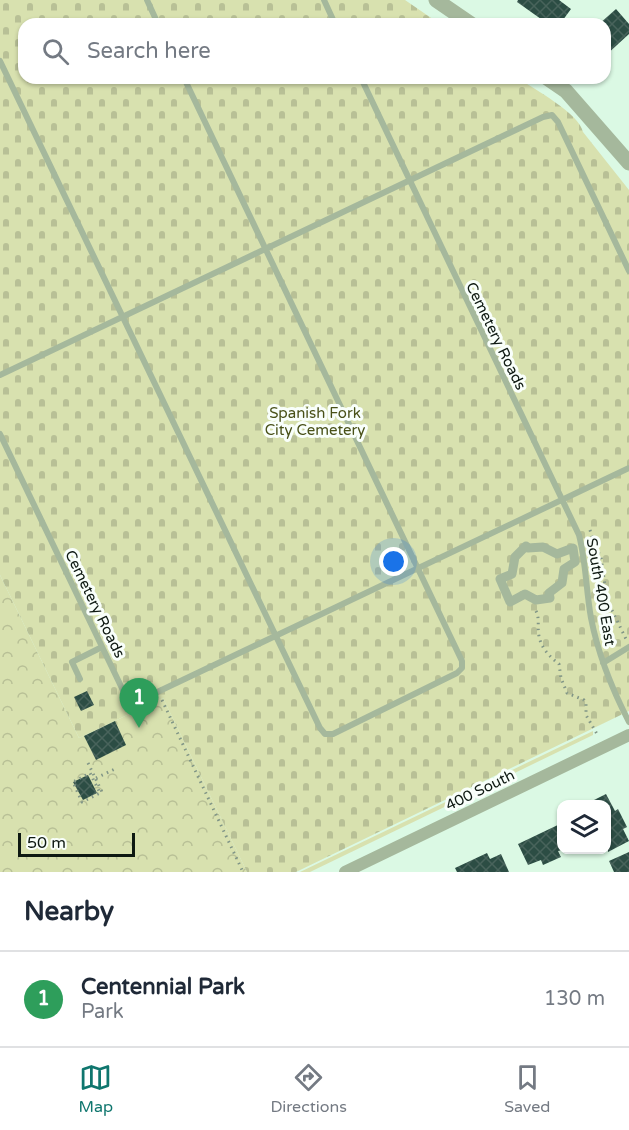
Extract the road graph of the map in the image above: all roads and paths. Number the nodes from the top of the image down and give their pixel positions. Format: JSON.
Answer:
{"nodes":[{"id":1,"x":147,"y":0,"type":"edge"},
{"id":2,"x":324,"y":0,"type":"edge"},
{"id":3,"x":436,"y":0,"type":"edge"},
{"id":4,"x":155,"y":18,"type":"edge"},
{"id":5,"x":332,"y":18,"type":"edge"},
{"id":6,"x":462,"y":18,"type":"edge"},
{"id":7,"x":0,"y":61,"type":"edge"},
{"id":8,"x":187,"y":84,"type":"edge"},
{"id":9,"x":363,"y":84,"type":"edge"},
{"id":10,"x":556,"y":84,"type":"edge"},
{"id":11,"x":629,"y":163,"type":"edge"},
{"id":12,"x":408,"y":181,"type":"junction"},
{"id":13,"x":265,"y":249,"type":"junction"},
{"id":14,"x":629,"y":271,"type":"edge"},
{"id":15,"x":122,"y":316,"type":"junction"},
{"id":16,"x":0,"y":375,"type":"edge"},
{"id":17,"x":0,"y":434,"type":"edge"},
{"id":18,"x":629,"y":468,"type":"edge"},
{"id":19,"x":561,"y":500,"type":"junction"},
{"id":20,"x":590,"y":530,"type":"dead end"},
{"id":21,"x":417,"y":569,"type":"junction"},
{"id":22,"x":520,"y":597,"type":"junction"},
{"id":23,"x":274,"y":637,"type":"junction"},
{"id":24,"x":102,"y":647,"type":"junction"},
{"id":25,"x":629,"y":647,"type":"edge"},
{"id":26,"x":603,"y":663,"type":"junction"},
{"id":27,"x":80,"y":679,"type":"dead end"},
{"id":28,"x":158,"y":692,"type":"junction"},
{"id":29,"x":629,"y":722,"type":"edge"},
{"id":30,"x":597,"y":734,"type":"dead end"},
{"id":31,"x":629,"y":735,"type":"edge"},
{"id":32,"x":88,"y":763,"type":"dead end"},
{"id":33,"x":117,"y":768,"type":"dead end"},
{"id":34,"x":94,"y":781,"type":"junction"},
{"id":35,"x":243,"y":872,"type":"edge"},
{"id":36,"x":345,"y":872,"type":"edge"}],
"edges":[{"from":1,"to":4,"type":"lane"},
{"from":2,"to":5,"type":"lane"},
{"from":3,"to":6,"type":"street"},
{"from":7,"to":15,"type":"lane"},
{"from":8,"to":13,"type":"lane"},
{"from":9,"to":12,"type":"lane","name":"Cemetery Roads"},
{"from":10,"to":11,"type":"street"},
{"from":12,"to":13,"type":"lane"},
{"from":12,"to":14,"type":"lane"},
{"from":12,"to":19,"type":"lane","name":"Cemetery Roads"},
{"from":13,"to":15,"type":"lane"},
{"from":13,"to":21,"type":"lane"},
{"from":15,"to":16,"type":"lane"},
{"from":15,"to":23,"type":"lane"},
{"from":17,"to":24,"type":"lane","name":"Cemetery Roads"},
{"from":18,"to":19,"type":"lane","name":"Cemetery Roads"},
{"from":19,"to":21,"type":"lane","name":"Cemetery Roads"},
{"from":19,"to":26,"type":"lane","name":"South 400 East"},
{"from":20,"to":25,"type":"path"},
{"from":21,"to":23,"type":"lane","name":"Cemetery Roads"},
{"from":21,"to":23,"type":"lane"},
{"from":22,"to":22,"type":"street"},
{"from":22,"to":30,"type":"path"},
{"from":23,"to":28,"type":"lane","name":"Cemetery Roads"},
{"from":24,"to":27,"type":"lane"},
{"from":24,"to":28,"type":"lane","name":"Cemetery Roads"},
{"from":25,"to":26,"type":"lane"},
{"from":26,"to":29,"type":"lane","name":"South 400 East"},
{"from":28,"to":35,"type":"path"},
{"from":31,"to":36,"type":"street","name":"400 South"},
{"from":32,"to":34,"type":"path"},
{"from":33,"to":34,"type":"path"},
{"from":34,"to":34,"type":"path"}]}
